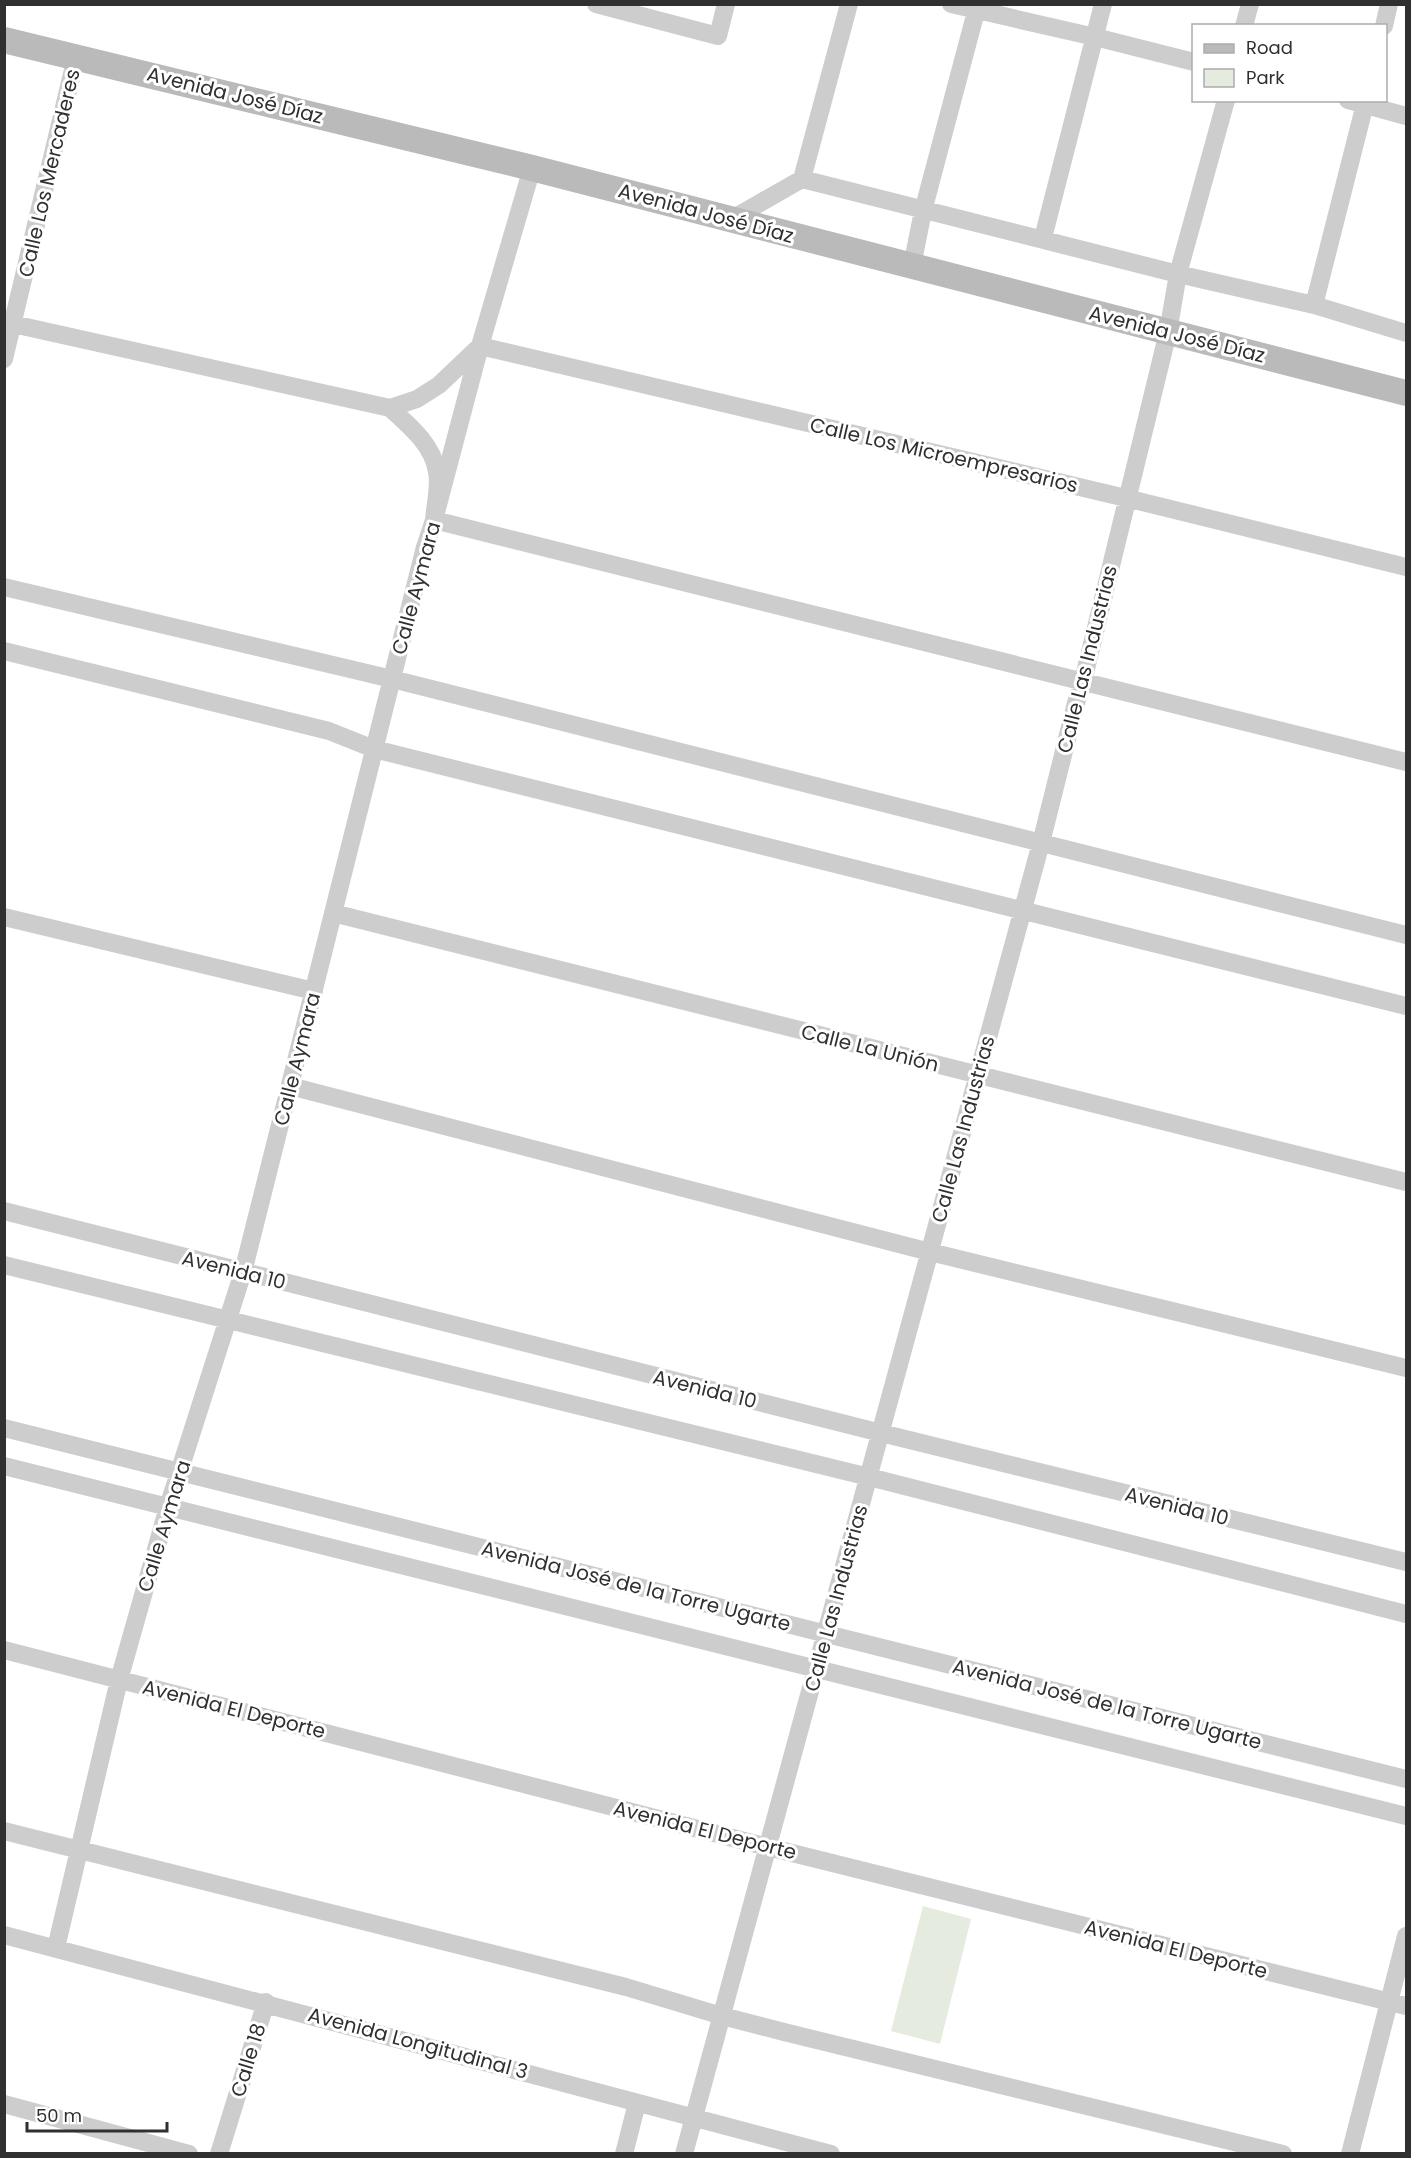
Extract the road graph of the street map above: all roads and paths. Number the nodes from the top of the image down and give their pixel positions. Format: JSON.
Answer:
{"nodes":[{"id":1,"x":596,"y":4,"type":"edge"},
{"id":2,"x":726,"y":4,"type":"edge"},
{"id":3,"x":849,"y":4,"type":"edge"},
{"id":4,"x":951,"y":4,"type":"edge"},
{"id":5,"x":1103,"y":4,"type":"edge"},
{"id":6,"x":1250,"y":4,"type":"edge"},
{"id":7,"x":1389,"y":4,"type":"edge"},
{"id":8,"x":977,"y":8,"type":"edge"},
{"id":9,"x":1245,"y":24,"type":"edge"},
{"id":10,"x":1384,"y":24,"type":"edge"},
{"id":11,"x":1095,"y":37,"type":"junction"},
{"id":12,"x":4,"y":40,"type":"edge"},
{"id":13,"x":76,"y":57,"type":"junction"},
{"id":14,"x":1192,"y":62,"type":"edge"},
{"id":15,"x":1225,"y":102,"type":"edge"},
{"id":16,"x":1360,"y":102,"type":"edge"},
{"id":17,"x":1407,"y":116,"type":"edge"},
{"id":18,"x":532,"y":168,"type":"junction"},
{"id":19,"x":802,"y":180,"type":"junction"},
{"id":20,"x":923,"y":211,"type":"junction"},
{"id":21,"x":732,"y":219,"type":"junction"},
{"id":22,"x":1043,"y":238,"type":"junction"},
{"id":23,"x":912,"y":266,"type":"junction"},
{"id":24,"x":1178,"y":274,"type":"junction"},
{"id":25,"x":1314,"y":305,"type":"junction"},
{"id":26,"x":9,"y":323,"type":"edge"},
{"id":27,"x":1168,"y":332,"type":"junction"},
{"id":28,"x":1407,"y":333,"type":"edge"},
{"id":29,"x":480,"y":346,"type":"junction"},
{"id":30,"x":4,"y":359,"type":"edge"},
{"id":31,"x":1407,"y":393,"type":"edge"},
{"id":32,"x":390,"y":408,"type":"junction"},
{"id":33,"x":1126,"y":498,"type":"junction"},
{"id":34,"x":434,"y":520,"type":"junction"},
{"id":35,"x":1407,"y":567,"type":"edge"},
{"id":36,"x":4,"y":587,"type":"edge"},
{"id":37,"x":4,"y":651,"type":"edge"},
{"id":38,"x":392,"y":678,"type":"junction"},
{"id":39,"x":1083,"y":681,"type":"junction"},
{"id":40,"x":374,"y":749,"type":"junction"},
{"id":41,"x":1407,"y":762,"type":"edge"},
{"id":42,"x":1041,"y":843,"type":"junction"},
{"id":43,"x":1023,"y":910,"type":"junction"},
{"id":44,"x":333,"y":913,"type":"junction"},
{"id":45,"x":4,"y":917,"type":"edge"},
{"id":46,"x":1407,"y":935,"type":"edge"},
{"id":47,"x":314,"y":991,"type":"junction"},
{"id":48,"x":1407,"y":1006,"type":"edge"},
{"id":49,"x":978,"y":1076,"type":"junction"},
{"id":50,"x":290,"y":1086,"type":"junction"},
{"id":51,"x":1407,"y":1182,"type":"edge"},
{"id":52,"x":4,"y":1211,"type":"edge"},
{"id":53,"x":930,"y":1252,"type":"junction"},
{"id":54,"x":4,"y":1264,"type":"edge"},
{"id":55,"x":243,"y":1272,"type":"junction"},
{"id":56,"x":228,"y":1321,"type":"junction"},
{"id":57,"x":1407,"y":1368,"type":"edge"},
{"id":58,"x":4,"y":1428,"type":"edge"},
{"id":59,"x":881,"y":1433,"type":"junction"},
{"id":60,"x":4,"y":1466,"type":"edge"},
{"id":61,"x":180,"y":1472,"type":"junction"},
{"id":62,"x":869,"y":1477,"type":"junction"},
{"id":63,"x":168,"y":1507,"type":"junction"},
{"id":64,"x":1407,"y":1562,"type":"edge"},
{"id":65,"x":1407,"y":1614,"type":"edge"},
{"id":66,"x":826,"y":1634,"type":"junction"},
{"id":67,"x":4,"y":1650,"type":"edge"},
{"id":68,"x":816,"y":1670,"type":"junction"},
{"id":69,"x":119,"y":1680,"type":"junction"},
{"id":70,"x":1407,"y":1779,"type":"edge"},
{"id":71,"x":1407,"y":1816,"type":"edge"},
{"id":72,"x":4,"y":1831,"type":"edge"},
{"id":73,"x":768,"y":1847,"type":"junction"},
{"id":74,"x":79,"y":1850,"type":"junction"},
{"id":75,"x":4,"y":1935,"type":"edge"},
{"id":76,"x":1407,"y":1936,"type":"edge"},
{"id":77,"x":56,"y":1948,"type":"junction"},
{"id":78,"x":266,"y":2002,"type":"junction"},
{"id":79,"x":1399,"y":2004,"type":"edge"},
{"id":80,"x":722,"y":2016,"type":"junction"},
{"id":81,"x":638,"y":2103,"type":"junction"},
{"id":82,"x":4,"y":2104,"type":"edge"},
{"id":83,"x":694,"y":2118,"type":"junction"},
{"id":84,"x":189,"y":2154,"type":"edge"},
{"id":85,"x":219,"y":2154,"type":"edge"},
{"id":86,"x":624,"y":2154,"type":"edge"},
{"id":87,"x":684,"y":2154,"type":"edge"},
{"id":88,"x":831,"y":2154,"type":"edge"},
{"id":89,"x":1283,"y":2154,"type":"edge"},
{"id":90,"x":1350,"y":2154,"type":"edge"}],
"edges":[{"from":1,"to":2,"type":"street"},
{"from":3,"to":19,"type":"street"},
{"from":4,"to":8,"type":"street"},
{"from":5,"to":11,"type":"street"},
{"from":6,"to":9,"type":"street"},
{"from":7,"to":10,"type":"street"},
{"from":8,"to":11,"type":"street"},
{"from":8,"to":20,"type":"street"},
{"from":11,"to":14,"type":"street"},
{"from":11,"to":22,"type":"street"},
{"from":12,"to":13,"type":"street","name":"Avenida José Díaz"},
{"from":13,"to":18,"type":"street","name":"Avenida José Díaz"},
{"from":13,"to":26,"type":"street","name":"Calle Los Mercaderes"},
{"from":15,"to":24,"type":"street","name":"Calle Las Industrias"},
{"from":16,"to":17,"type":"street"},
{"from":16,"to":25,"type":"street"},
{"from":18,"to":21,"type":"street","name":"Avenida José Díaz"},
{"from":18,"to":29,"type":"street","name":"Calle Aymara"},
{"from":19,"to":20,"type":"street"},
{"from":19,"to":21,"type":"street"},
{"from":20,"to":22,"type":"street"},
{"from":20,"to":23,"type":"street"},
{"from":21,"to":23,"type":"street","name":"Avenida José Díaz"},
{"from":22,"to":24,"type":"street"},
{"from":23,"to":27,"type":"street","name":"Avenida José Díaz"},
{"from":24,"to":25,"type":"street"},
{"from":24,"to":27,"type":"street","name":"Calle Las Industrias"},
{"from":25,"to":28,"type":"street"},
{"from":26,"to":30,"type":"street","name":"Calle Los Mercaderes"},
{"from":26,"to":32,"type":"street"},
{"from":27,"to":31,"type":"street","name":"Avenida José Díaz"},
{"from":27,"to":33,"type":"street","name":"Calle Las Industrias"},
{"from":29,"to":32,"type":"street"},
{"from":29,"to":33,"type":"street","name":"Calle Los Microempresarios"},
{"from":29,"to":34,"type":"street","name":"Calle Aymara"},
{"from":32,"to":34,"type":"street"},
{"from":33,"to":35,"type":"street","name":"Calle Los Microempresarios"},
{"from":33,"to":39,"type":"street","name":"Calle Las Industrias"},
{"from":34,"to":38,"type":"street","name":"Calle Aymara"},
{"from":34,"to":39,"type":"street"},
{"from":36,"to":38,"type":"street"},
{"from":37,"to":40,"type":"street"},
{"from":38,"to":40,"type":"street","name":"Calle Aymara"},
{"from":38,"to":42,"type":"street"},
{"from":39,"to":41,"type":"street"},
{"from":39,"to":42,"type":"street","name":"Calle Las Industrias"},
{"from":40,"to":43,"type":"street"},
{"from":40,"to":44,"type":"street","name":"Calle Aymara"},
{"from":42,"to":43,"type":"street","name":"Calle Las Industrias"},
{"from":42,"to":46,"type":"street"},
{"from":43,"to":48,"type":"street"},
{"from":43,"to":49,"type":"street","name":"Calle Las Industrias"},
{"from":44,"to":47,"type":"street","name":"Calle Aymara"},
{"from":44,"to":49,"type":"street","name":"Calle La Unión"},
{"from":45,"to":47,"type":"street"},
{"from":47,"to":50,"type":"street","name":"Calle Aymara"},
{"from":49,"to":51,"type":"street","name":"Calle La Unión"},
{"from":49,"to":53,"type":"street","name":"Calle Las Industrias"},
{"from":50,"to":53,"type":"street"},
{"from":50,"to":55,"type":"street","name":"Calle Aymara"},
{"from":52,"to":55,"type":"street","name":"Avenida 10"},
{"from":53,"to":57,"type":"street"},
{"from":53,"to":59,"type":"street","name":"Calle Las Industrias"},
{"from":54,"to":56,"type":"street"},
{"from":55,"to":56,"type":"street","name":"Calle Aymara"},
{"from":55,"to":59,"type":"street","name":"Avenida 10"},
{"from":56,"to":61,"type":"street","name":"Calle Aymara"},
{"from":56,"to":62,"type":"street"},
{"from":58,"to":61,"type":"street","name":"Avenida José de la Torre Ugarte"},
{"from":59,"to":62,"type":"street","name":"Calle Las Industrias"},
{"from":59,"to":64,"type":"street","name":"Avenida 10"},
{"from":60,"to":63,"type":"street","name":"Avenida José de la Torre Ugarte"},
{"from":61,"to":63,"type":"street","name":"Calle Aymara"},
{"from":61,"to":66,"type":"street","name":"Avenida José de la Torre Ugarte"},
{"from":62,"to":65,"type":"street"},
{"from":62,"to":66,"type":"street","name":"Calle Las Industrias"},
{"from":63,"to":68,"type":"street","name":"Avenida José de la Torre Ugarte"},
{"from":63,"to":69,"type":"street","name":"Calle Aymara"},
{"from":66,"to":68,"type":"street","name":"Calle Las Industrias"},
{"from":66,"to":70,"type":"street","name":"Avenida José de la Torre Ugarte"},
{"from":67,"to":69,"type":"street","name":"Avenida El Deporte"},
{"from":68,"to":71,"type":"street","name":"Avenida José de la Torre Ugarte"},
{"from":68,"to":73,"type":"street","name":"Calle Las Industrias"},
{"from":69,"to":73,"type":"street","name":"Avenida El Deporte"},
{"from":69,"to":74,"type":"street","name":"Calle Aymara"},
{"from":72,"to":74,"type":"street"},
{"from":73,"to":79,"type":"street","name":"Avenida El Deporte"},
{"from":73,"to":80,"type":"street","name":"Calle Las Industrias"},
{"from":74,"to":77,"type":"street","name":"Calle Aymara"},
{"from":74,"to":80,"type":"street"},
{"from":75,"to":77,"type":"street","name":"Avenida Longitudinal 3"},
{"from":76,"to":79,"type":"street"},
{"from":77,"to":78,"type":"street","name":"Avenida Longitudinal 3"},
{"from":78,"to":81,"type":"street","name":"Avenida Longitudinal 3"},
{"from":78,"to":85,"type":"street","name":"Calle 18"},
{"from":79,"to":90,"type":"street"},
{"from":80,"to":83,"type":"street","name":"Calle Las Industrias"},
{"from":80,"to":89,"type":"street"},
{"from":81,"to":83,"type":"street","name":"Avenida Longitudinal 3"},
{"from":81,"to":86,"type":"street"},
{"from":82,"to":84,"type":"street"},
{"from":83,"to":87,"type":"street","name":"Calle Las Industrias"},
{"from":83,"to":88,"type":"street","name":"Avenida Longitudinal 3"}]}
